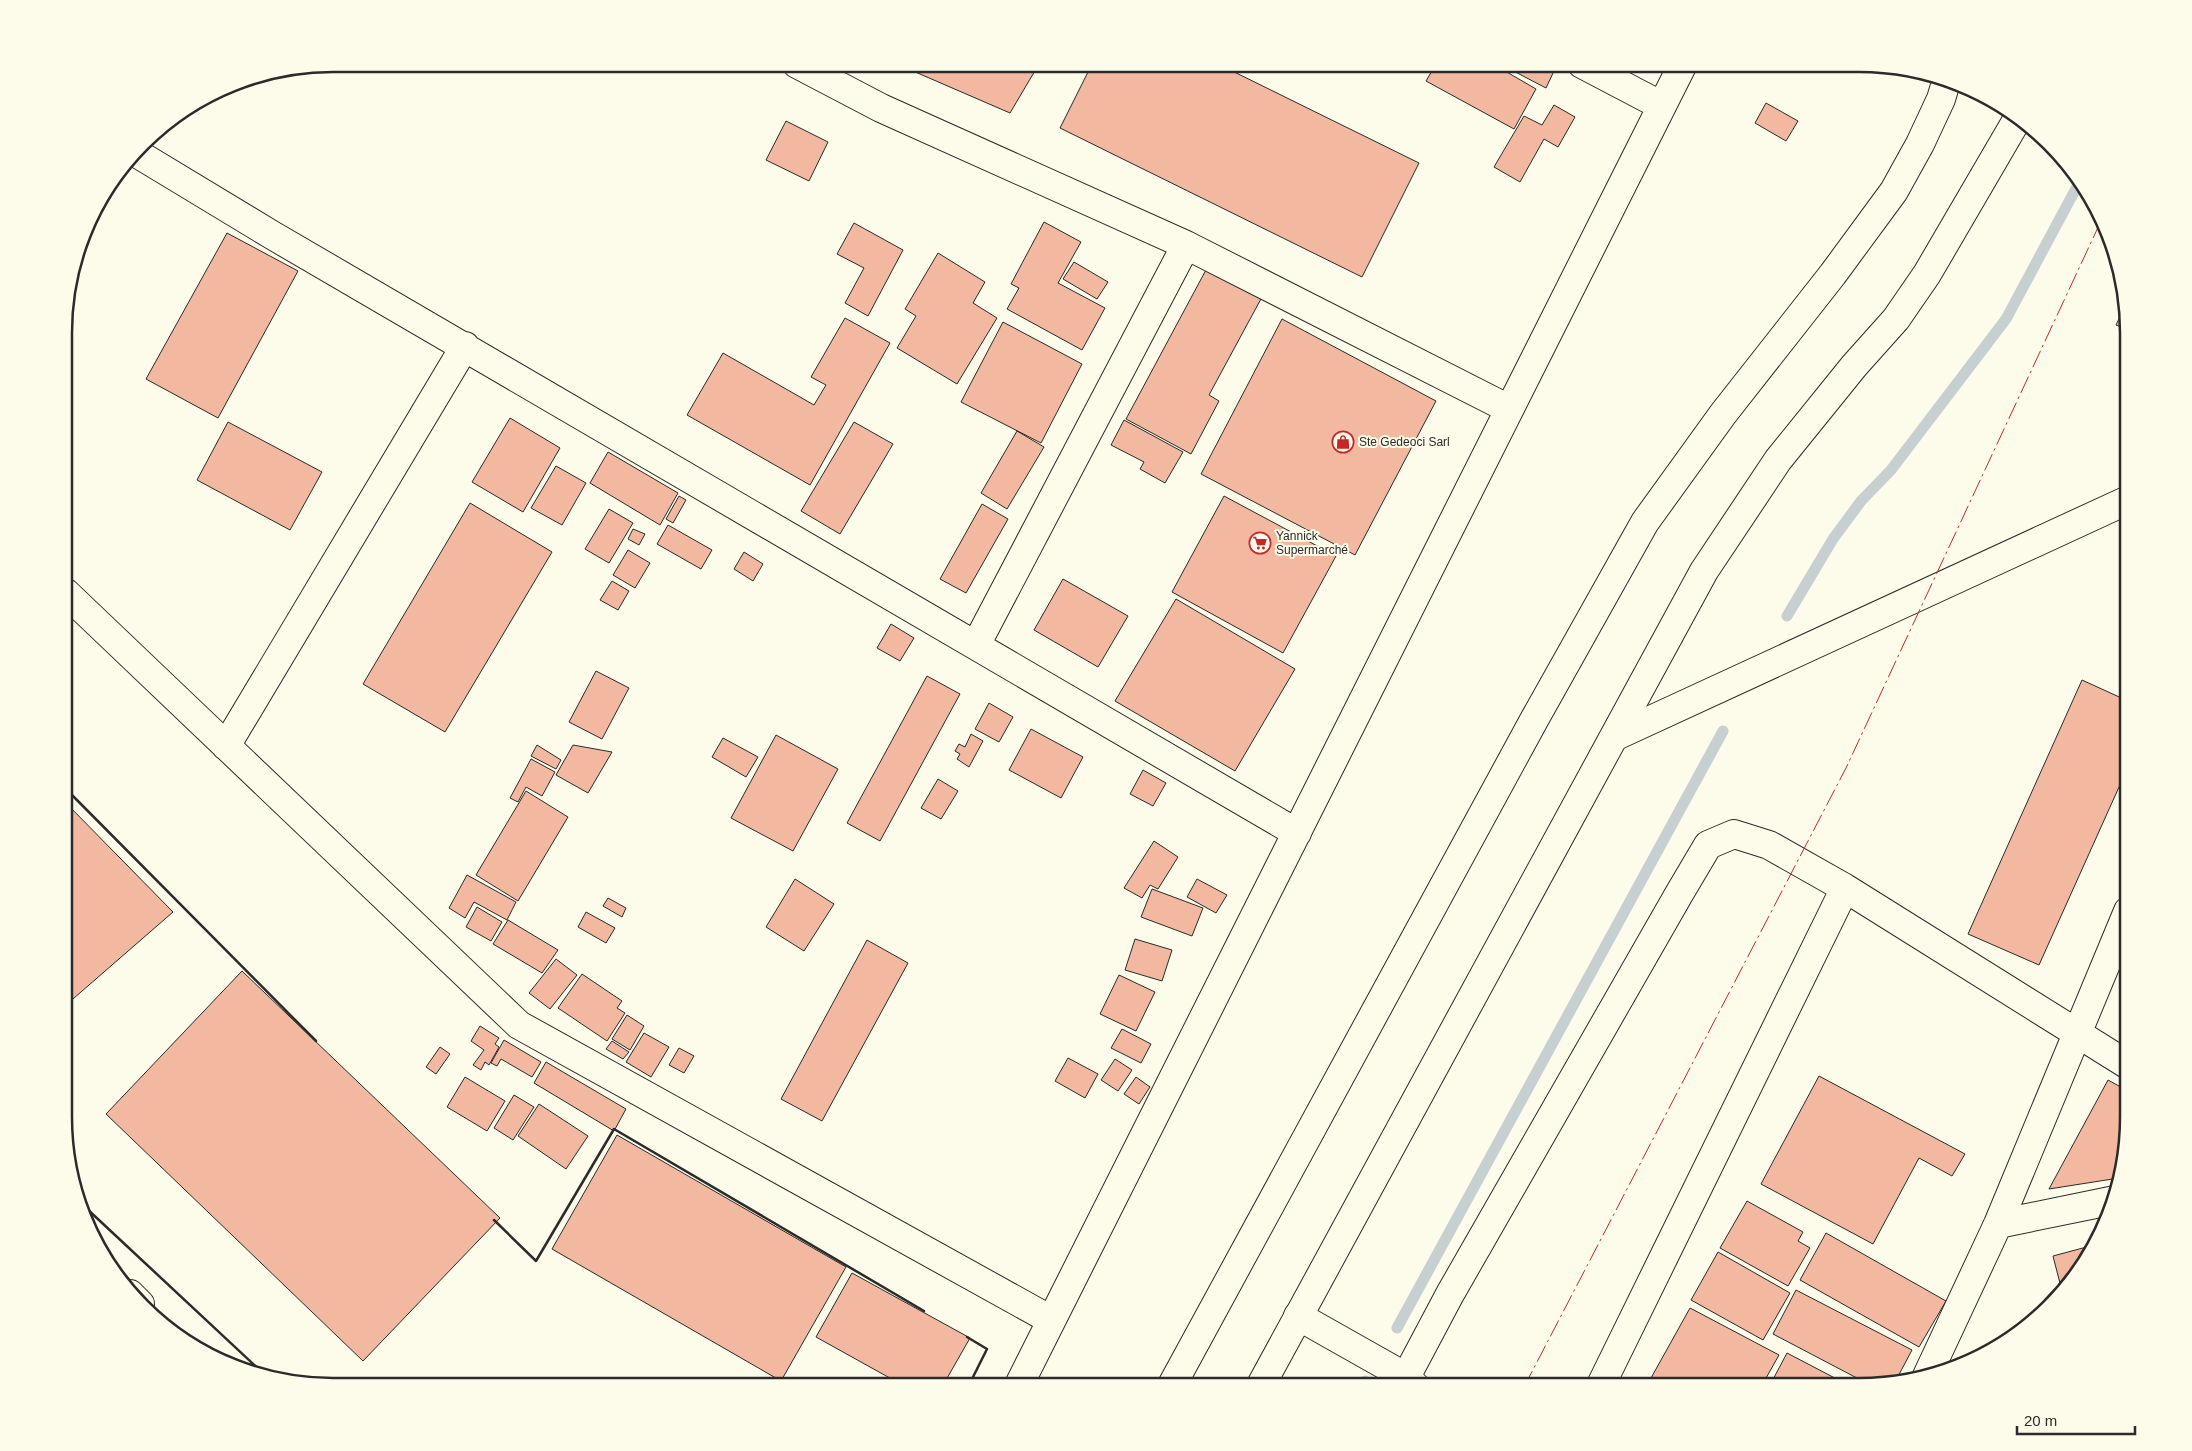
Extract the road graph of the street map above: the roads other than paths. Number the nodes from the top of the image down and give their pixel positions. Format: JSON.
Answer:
{"nodes":[{"id":1,"x":814,"y":73,"type":"edge"},
{"id":2,"x":1599,"y":73,"type":"edge"},
{"id":3,"x":1678,"y":73,"type":"edge"},
{"id":4,"x":1944,"y":87,"type":"edge"},
{"id":5,"x":1662,"y":106,"type":"junction"},
{"id":6,"x":2014,"y":124,"type":"edge"},
{"id":7,"x":142,"y":156,"type":"edge"},
{"id":8,"x":1186,"y":245,"type":"junction"},
{"id":9,"x":465,"y":346,"type":"junction"},
{"id":10,"x":1509,"y":409,"type":"junction"},
{"id":11,"x":2120,"y":504,"type":"edge"},
{"id":12,"x":73,"y":600,"type":"edge"},
{"id":13,"x":976,"y":645,"type":"junction"},
{"id":14,"x":1616,"y":736,"type":"junction"},
{"id":15,"x":226,"y":746,"type":"junction"},
{"id":16,"x":1297,"y":833,"type":"junction"},
{"id":17,"x":1845,"y":888,"type":"junction"},
{"id":18,"x":2120,"y":930,"type":"edge"},
{"id":19,"x":2077,"y":1034,"type":"junction"},
{"id":20,"x":2120,"y":1060,"type":"edge"},
{"id":21,"x":2106,"y":1202,"type":"edge"},
{"id":22,"x":1998,"y":1224,"type":"junction"},
{"id":23,"x":1298,"y":1316,"type":"junction"},
{"id":24,"x":1051,"y":1320,"type":"junction"},
{"id":25,"x":1930,"y":1369,"type":"edge"},
{"id":26,"x":1022,"y":1378,"type":"edge"},
{"id":27,"x":1176,"y":1378,"type":"edge"},
{"id":28,"x":1265,"y":1378,"type":"edge"},
{"id":29,"x":1404,"y":1378,"type":"edge"},
{"id":30,"x":1413,"y":1378,"type":"edge"},
{"id":31,"x":1604,"y":1378,"type":"edge"}],
"edges":[{"from":1,"to":8,"type":"main road"},
{"from":2,"to":5,"type":"main road"},
{"from":3,"to":5,"type":"main road"},
{"from":4,"to":27,"type":"main road"},
{"from":5,"to":10,"type":"main road"},
{"from":6,"to":14,"type":"main road"},
{"from":7,"to":9,"type":"main road"},
{"from":8,"to":10,"type":"main road"},
{"from":8,"to":13,"type":"main road"},
{"from":9,"to":13,"type":"main road"},
{"from":9,"to":15,"type":"main road"},
{"from":10,"to":16,"type":"main road"},
{"from":11,"to":14,"type":"main road"},
{"from":12,"to":15,"type":"main road"},
{"from":13,"to":16,"type":"main road"},
{"from":14,"to":23,"type":"main road"},
{"from":15,"to":24,"type":"main road"},
{"from":16,"to":24,"type":"main road"},
{"from":17,"to":19,"type":"main road"},
{"from":17,"to":30,"type":"main road"},
{"from":17,"to":31,"type":"main road"},
{"from":18,"to":19,"type":"main road"},
{"from":19,"to":20,"type":"main road"},
{"from":19,"to":22,"type":"main road"},
{"from":21,"to":22,"type":"main road"},
{"from":22,"to":25,"type":"main road"},
{"from":23,"to":28,"type":"main road"},
{"from":23,"to":29,"type":"main road"},
{"from":24,"to":26,"type":"main road"}]}
